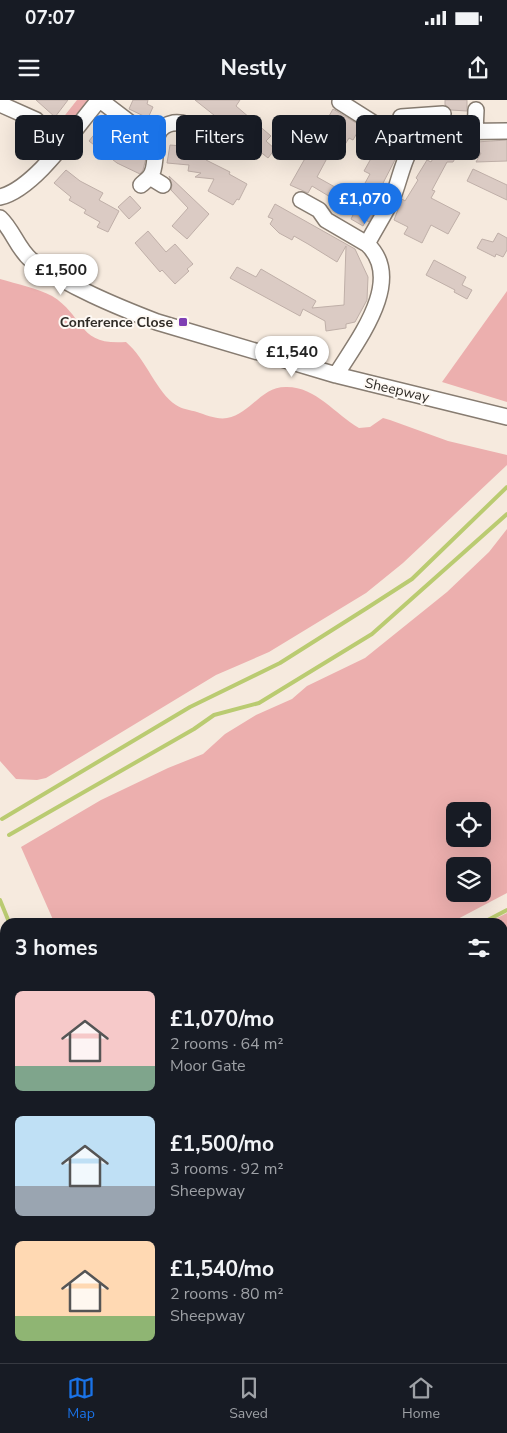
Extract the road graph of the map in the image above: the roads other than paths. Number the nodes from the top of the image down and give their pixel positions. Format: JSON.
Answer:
{"nodes":[{"id":1,"x":99,"y":100,"type":"edge"},
{"id":2,"x":340,"y":102,"type":"dead end"},
{"id":3,"x":0,"y":104,"type":"edge"},
{"id":4,"x":476,"y":110,"type":"dead end"},
{"id":5,"x":443,"y":114,"type":"dead end"},
{"id":6,"x":25,"y":115,"type":"edge"},
{"id":7,"x":119,"y":115,"type":"edge"},
{"id":8,"x":361,"y":115,"type":"edge"},
{"id":9,"x":432,"y":115,"type":"edge"},
{"id":10,"x":476,"y":115,"type":"edge"},
{"id":11,"x":83,"y":119,"type":"edge"},
{"id":12,"x":507,"y":131,"type":"edge"},
{"id":13,"x":480,"y":132,"type":"edge"},
{"id":14,"x":48,"y":160,"type":"edge"},
{"id":15,"x":154,"y":160,"type":"edge"},
{"id":16,"x":406,"y":160,"type":"edge"},
{"id":17,"x":164,"y":184,"type":"dead end"},
{"id":18,"x":0,"y":197,"type":"edge"},
{"id":19,"x":301,"y":200,"type":"dead end"},
{"id":20,"x":0,"y":218,"type":"edge"},
{"id":21,"x":367,"y":244,"type":"junction"},
{"id":22,"x":336,"y":375,"type":"junction"},
{"id":23,"x":507,"y":417,"type":"edge"}],
"edges":[{"from":1,"to":7,"type":"street"},
{"from":1,"to":11,"type":"street"},
{"from":2,"to":8,"type":"street"},
{"from":3,"to":6,"type":"street"},
{"from":4,"to":10,"type":"street"},
{"from":5,"to":9,"type":"street"},
{"from":12,"to":13,"type":"street"},
{"from":14,"to":18,"type":"street"},
{"from":15,"to":17,"type":"street"},
{"from":16,"to":21,"type":"street"},
{"from":19,"to":21,"type":"street"},
{"from":20,"to":22,"type":"street","name":"Sheepway"},
{"from":21,"to":22,"type":"street"},
{"from":22,"to":23,"type":"street","name":"Sheepway"}]}
